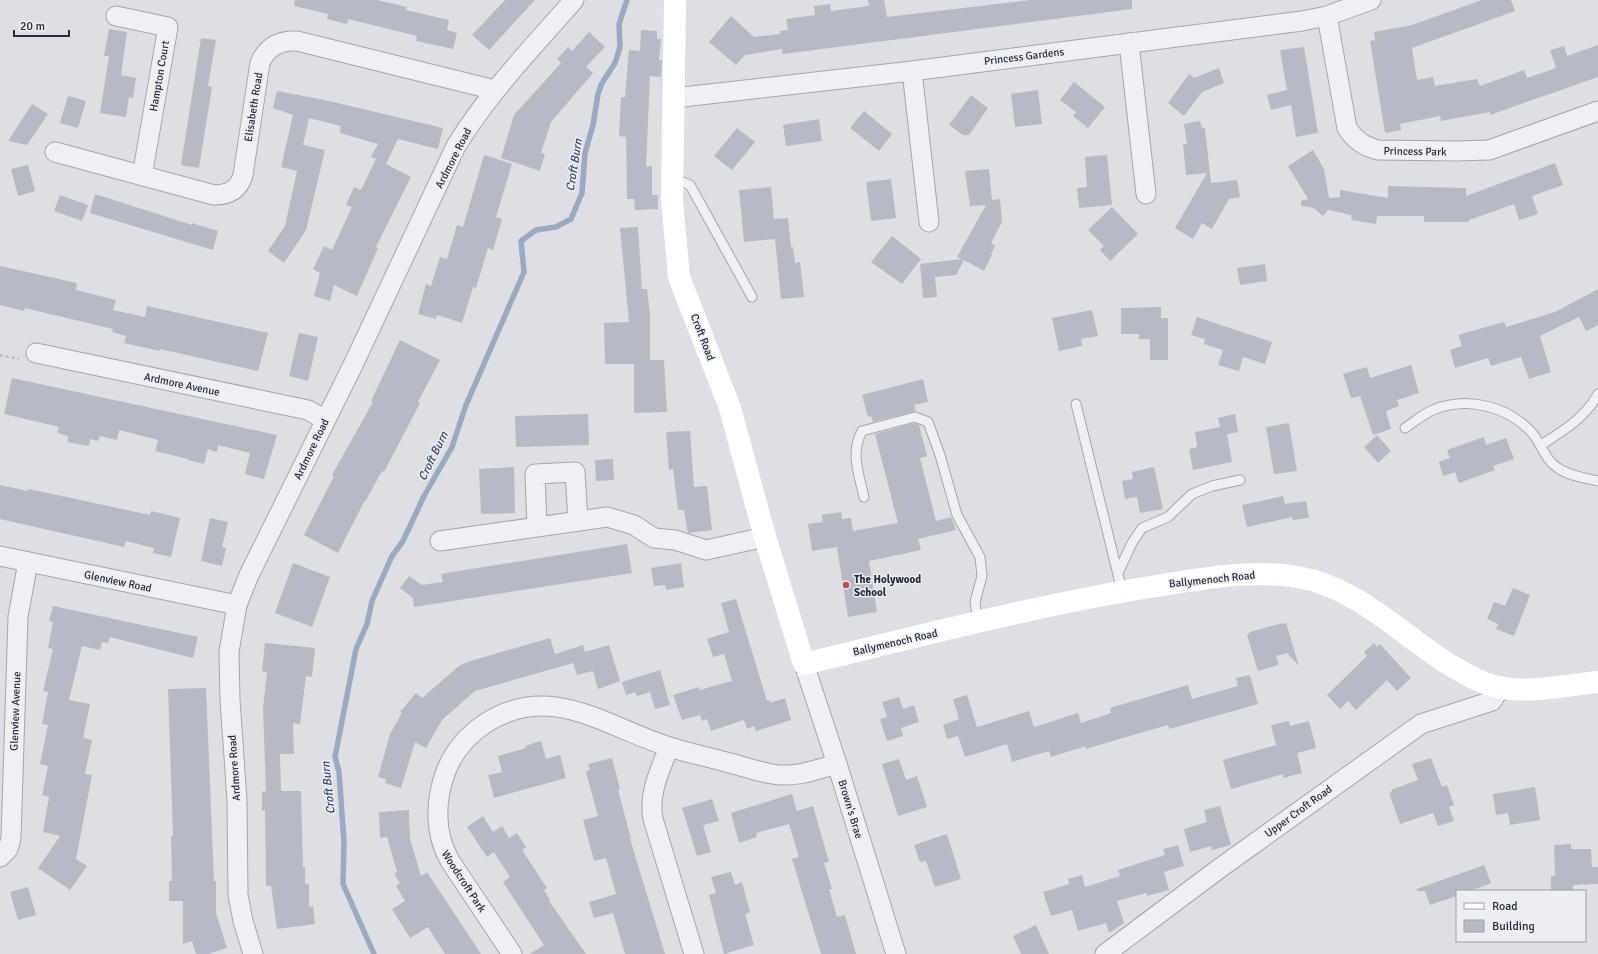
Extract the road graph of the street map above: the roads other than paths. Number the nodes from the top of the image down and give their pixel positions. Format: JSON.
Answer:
{"nodes":[{"id":1,"x":574,"y":0,"type":"edge"},
{"id":2,"x":675,"y":0,"type":"edge"},
{"id":3,"x":1371,"y":0,"type":"edge"},
{"id":4,"x":116,"y":16,"type":"dead end"},
{"id":5,"x":1327,"y":16,"type":"junction"},
{"id":6,"x":1129,"y":43,"type":"junction"},
{"id":7,"x":912,"y":71,"type":"junction"},
{"id":8,"x":496,"y":90,"type":"junction"},
{"id":9,"x":674,"y":98,"type":"junction"},
{"id":10,"x":1598,"y":111,"type":"edge"},
{"id":11,"x":55,"y":152,"type":"dead end"},
{"id":12,"x":142,"y":176,"type":"junction"},
{"id":13,"x":672,"y":178,"type":"junction"},
{"id":14,"x":1146,"y":194,"type":"dead end"},
{"id":15,"x":930,"y":222,"type":"dead end"},
{"id":16,"x":752,"y":297,"type":"dead end"},
{"id":17,"x":36,"y":353,"type":"dead end"},
{"id":18,"x":1598,"y":394,"type":"edge"},
{"id":19,"x":1076,"y":404,"type":"dead end"},
{"id":20,"x":325,"y":420,"type":"junction"},
{"id":21,"x":1405,"y":428,"type":"dead end"},
{"id":22,"x":1541,"y":445,"type":"junction"},
{"id":23,"x":1240,"y":480,"type":"dead end"},
{"id":24,"x":1598,"y":481,"type":"edge"},
{"id":25,"x":864,"y":497,"type":"dead end"},
{"id":26,"x":578,"y":521,"type":"junction"},
{"id":27,"x":537,"y":526,"type":"junction"},
{"id":28,"x":765,"y":537,"type":"junction"},
{"id":29,"x":440,"y":541,"type":"dead end"},
{"id":30,"x":0,"y":556,"type":"edge"},
{"id":31,"x":28,"y":562,"type":"junction"},
{"id":32,"x":1120,"y":582,"type":"junction"},
{"id":33,"x":237,"y":605,"type":"junction"},
{"id":34,"x":978,"y":623,"type":"junction"},
{"id":35,"x":804,"y":664,"type":"junction"},
{"id":36,"x":1598,"y":682,"type":"edge"},
{"id":37,"x":1500,"y":688,"type":"junction"},
{"id":38,"x":669,"y":747,"type":"junction"},
{"id":39,"x":837,"y":764,"type":"junction"},
{"id":40,"x":0,"y":857,"type":"edge"},
{"id":41,"x":253,"y":954,"type":"edge"},
{"id":42,"x":512,"y":954,"type":"edge"},
{"id":43,"x":694,"y":954,"type":"edge"},
{"id":44,"x":896,"y":954,"type":"edge"},
{"id":45,"x":1105,"y":954,"type":"edge"}],
"edges":[{"from":1,"to":8,"type":"street","name":"Ardmore Road"},
{"from":2,"to":9,"type":"street","name":"Croft Road"},
{"from":3,"to":5,"type":"street","name":"Princess Gardens"},
{"from":4,"to":12,"type":"street","name":"Hampton Court"},
{"from":5,"to":6,"type":"street","name":"Princess Gardens"},
{"from":5,"to":10,"type":"street","name":"Princess Park"},
{"from":6,"to":7,"type":"street","name":"Princess Gardens"},
{"from":6,"to":14,"type":"street"},
{"from":7,"to":9,"type":"street","name":"Princess Gardens"},
{"from":7,"to":15,"type":"street"},
{"from":8,"to":12,"type":"street","name":"Elisabeth Road"},
{"from":8,"to":20,"type":"street","name":"Ardmore Road"},
{"from":9,"to":13,"type":"street","name":"Croft Road"},
{"from":11,"to":12,"type":"street","name":"Elisabeth Road"},
{"from":13,"to":16,"type":"lane"},
{"from":13,"to":28,"type":"street","name":"Croft Road"},
{"from":17,"to":20,"type":"street","name":"Ardmore Avenue"},
{"from":18,"to":22,"type":"lane"},
{"from":19,"to":32,"type":"lane"},
{"from":20,"to":33,"type":"street","name":"Ardmore Road"},
{"from":21,"to":22,"type":"lane"},
{"from":22,"to":24,"type":"lane"},
{"from":23,"to":32,"type":"lane"},
{"from":25,"to":34,"type":"lane"},
{"from":26,"to":27,"type":"street"},
{"from":26,"to":27,"type":"street"},
{"from":26,"to":28,"type":"street"},
{"from":27,"to":29,"type":"street"},
{"from":28,"to":35,"type":"street","name":"Croft Road"},
{"from":30,"to":31,"type":"street","name":"Glenview Road"},
{"from":31,"to":33,"type":"street","name":"Glenview Road"},
{"from":31,"to":40,"type":"street","name":"Glenview Avenue"},
{"from":32,"to":34,"type":"street","name":"Ballymenoch Road"},
{"from":32,"to":37,"type":"street","name":"Ballymenoch Road"},
{"from":33,"to":41,"type":"street","name":"Ardmore Road"},
{"from":34,"to":35,"type":"street","name":"Ballymenoch Road"},
{"from":35,"to":39,"type":"street","name":"Brown's Brae"},
{"from":36,"to":37,"type":"street","name":"Ballymenoch Road"},
{"from":37,"to":45,"type":"street","name":"Upper Croft Road"},
{"from":38,"to":39,"type":"street","name":"Woodcroft Park"},
{"from":38,"to":42,"type":"street","name":"Woodcroft Park"},
{"from":38,"to":43,"type":"street"},
{"from":39,"to":44,"type":"street","name":"Brown's Brae"}]}
